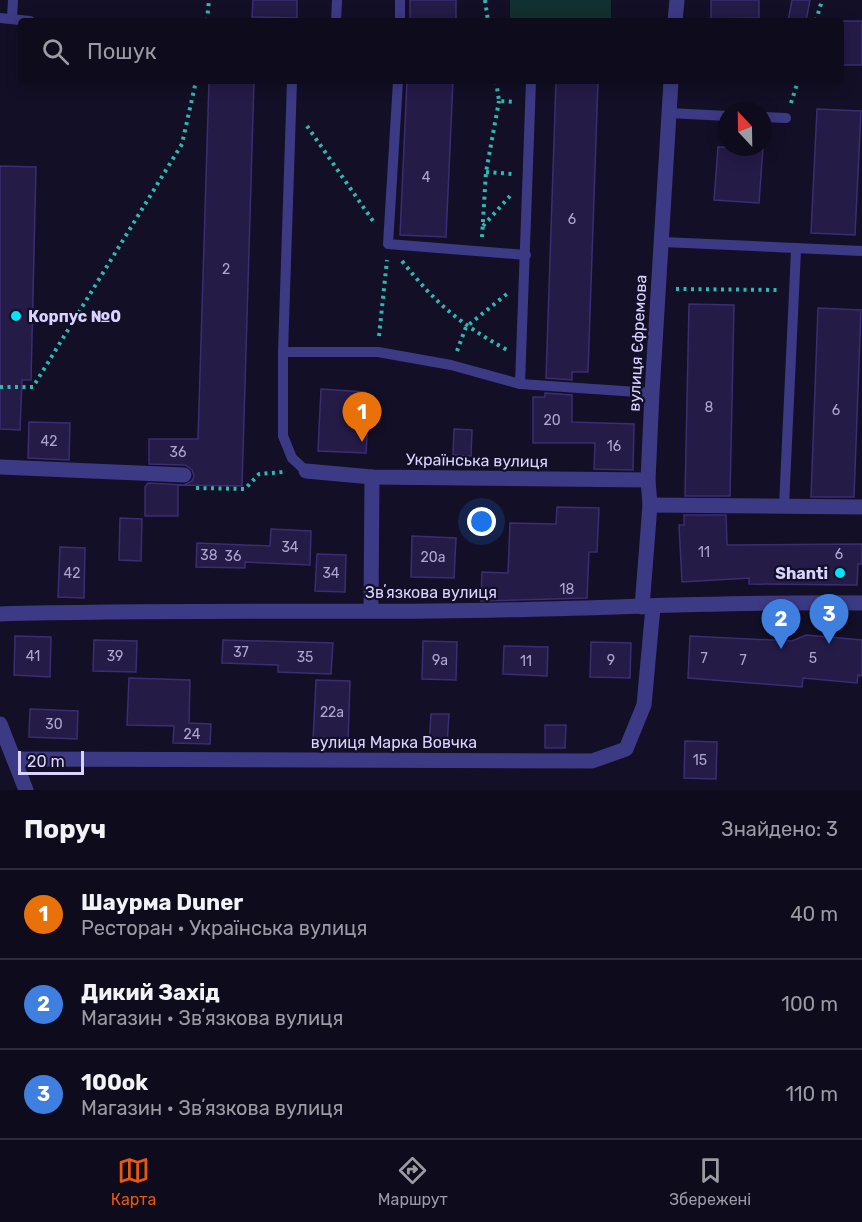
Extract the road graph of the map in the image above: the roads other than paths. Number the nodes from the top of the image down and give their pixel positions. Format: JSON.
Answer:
{"nodes":[{"id":1,"x":13,"y":0,"type":"edge"},
{"id":2,"x":337,"y":0,"type":"edge"},
{"id":3,"x":400,"y":0,"type":"edge"},
{"id":4,"x":677,"y":0,"type":"edge"},
{"id":5,"x":0,"y":18,"type":"edge"},
{"id":6,"x":336,"y":18,"type":"edge"},
{"id":7,"x":400,"y":18,"type":"edge"},
{"id":8,"x":675,"y":18,"type":"edge"},
{"id":9,"x":12,"y":19,"type":"junction"},
{"id":10,"x":18,"y":20,"type":"edge"},
{"id":11,"x":292,"y":84,"type":"edge"},
{"id":12,"x":398,"y":84,"type":"edge"},
{"id":13,"x":531,"y":84,"type":"edge"},
{"id":14,"x":671,"y":84,"type":"edge"},
{"id":15,"x":669,"y":113,"type":"junction"},
{"id":16,"x":718,"y":116,"type":"edge"},
{"id":17,"x":772,"y":117,"type":"edge"},
{"id":18,"x":786,"y":118,"type":"road end"},
{"id":19,"x":663,"y":242,"type":"junction"},
{"id":20,"x":796,"y":250,"type":"junction"},
{"id":21,"x":862,"y":251,"type":"edge"},
{"id":22,"x":526,"y":255,"type":"junction"},
{"id":23,"x":282,"y":352,"type":"junction"},
{"id":24,"x":520,"y":384,"type":"junction"},
{"id":25,"x":652,"y":393,"type":"junction"},
{"id":26,"x":0,"y":467,"type":"edge"},
{"id":27,"x":306,"y":471,"type":"joint"},
{"id":28,"x":184,"y":475,"type":"road end"},
{"id":29,"x":372,"y":477,"type":"junction"},
{"id":30,"x":648,"y":480,"type":"junction"},
{"id":31,"x":650,"y":505,"type":"junction"},
{"id":32,"x":784,"y":506,"type":"junction"},
{"id":33,"x":862,"y":507,"type":"edge"},
{"id":34,"x":862,"y":603,"type":"edge"},
{"id":35,"x":647,"y":607,"type":"junction"},
{"id":36,"x":371,"y":610,"type":"junction"},
{"id":37,"x":0,"y":614,"type":"edge"},
{"id":38,"x":0,"y":724,"type":"edge"},
{"id":39,"x":14,"y":759,"type":"junction"},
{"id":40,"x":26,"y":790,"type":"edge"}],
"edges":[{"from":1,"to":9,"type":"lane"},
{"from":2,"to":6,"type":"lane"},
{"from":3,"to":7,"type":"lane"},
{"from":4,"to":8,"type":"street"},
{"from":5,"to":9,"type":"lane"},
{"from":9,"to":10,"type":"lane"},
{"from":11,"to":23,"type":"lane"},
{"from":12,"to":22,"type":"lane"},
{"from":13,"to":22,"type":"lane"},
{"from":14,"to":15,"type":"street","name":"вулиця Єфремова"},
{"from":15,"to":16,"type":"lane"},
{"from":15,"to":19,"type":"street","name":"вулиця Єфремова"},
{"from":17,"to":18,"type":"lane"},
{"from":19,"to":20,"type":"lane"},
{"from":19,"to":25,"type":"street","name":"вулиця Єфремова"},
{"from":20,"to":21,"type":"lane"},
{"from":20,"to":32,"type":"lane"},
{"from":22,"to":24,"type":"lane"},
{"from":23,"to":24,"type":"lane"},
{"from":23,"to":27,"type":"lane"},
{"from":24,"to":25,"type":"lane"},
{"from":25,"to":30,"type":"street","name":"вулиця Єфремова"},
{"from":26,"to":28,"type":"street"},
{"from":27,"to":29,"type":"street","name":"Українська вулиця"},
{"from":29,"to":30,"type":"street","name":"Українська вулиця"},
{"from":29,"to":36,"type":"street"},
{"from":30,"to":31,"type":"street","name":"вулиця Єфремова"},
{"from":31,"to":32,"type":"street"},
{"from":31,"to":35,"type":"street","name":"вулиця Єфремова"},
{"from":32,"to":33,"type":"street"},
{"from":34,"to":35,"type":"street","name":"Звʼязкова вулиця"},
{"from":35,"to":36,"type":"street","name":"Звʼязкова вулиця"},
{"from":35,"to":39,"type":"street","name":"вулиця Марка Вовчка"},
{"from":36,"to":37,"type":"street","name":"Звʼязкова вулиця"},
{"from":38,"to":39,"type":"street"},
{"from":39,"to":40,"type":"street"}]}
